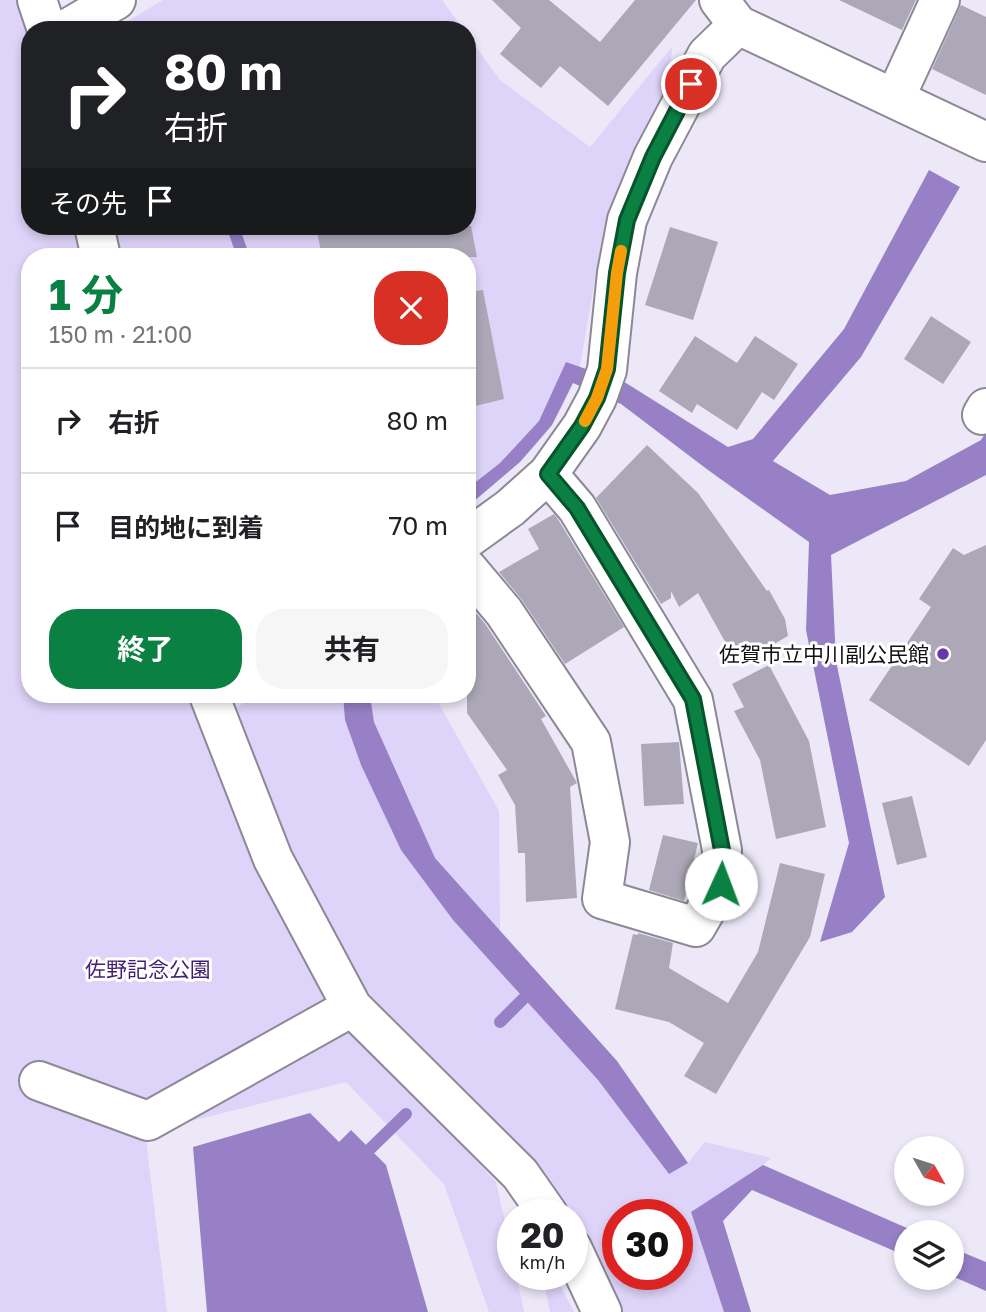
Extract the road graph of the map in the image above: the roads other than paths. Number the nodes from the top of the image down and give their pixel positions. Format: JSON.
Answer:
{"nodes":[{"id":1,"x":37,"y":0,"type":"edge"},
{"id":2,"x":116,"y":0,"type":"edge"},
{"id":3,"x":940,"y":0,"type":"edge"},
{"id":4,"x":729,"y":13,"type":"edge"},
{"id":5,"x":44,"y":21,"type":"edge"},
{"id":6,"x":80,"y":21,"type":"edge"},
{"id":7,"x":895,"y":98,"type":"junction"},
{"id":8,"x":986,"y":142,"type":"edge"},
{"id":9,"x":548,"y":474,"type":"junction"},
{"id":10,"x":476,"y":533,"type":"edge"},
{"id":11,"x":476,"y":579,"type":"edge"},
{"id":12,"x":212,"y":703,"type":"edge"},
{"id":13,"x":352,"y":1007,"type":"junction"},
{"id":14,"x":39,"y":1081,"type":"dead end"},
{"id":15,"x":538,"y":1199,"type":"edge"},
{"id":16,"x":588,"y":1283,"type":"edge"},
{"id":17,"x":601,"y":1312,"type":"edge"}],
"edges":[{"from":1,"to":5,"type":"street"},
{"from":2,"to":6,"type":"street"},
{"from":3,"to":7,"type":"street"},
{"from":4,"to":7,"type":"street"},
{"from":4,"to":9,"type":"street"},
{"from":7,"to":8,"type":"street"},
{"from":9,"to":10,"type":"street"},
{"from":9,"to":11,"type":"street"},
{"from":12,"to":13,"type":"street"},
{"from":13,"to":14,"type":"street"},
{"from":13,"to":15,"type":"street"},
{"from":16,"to":17,"type":"street"}]}
